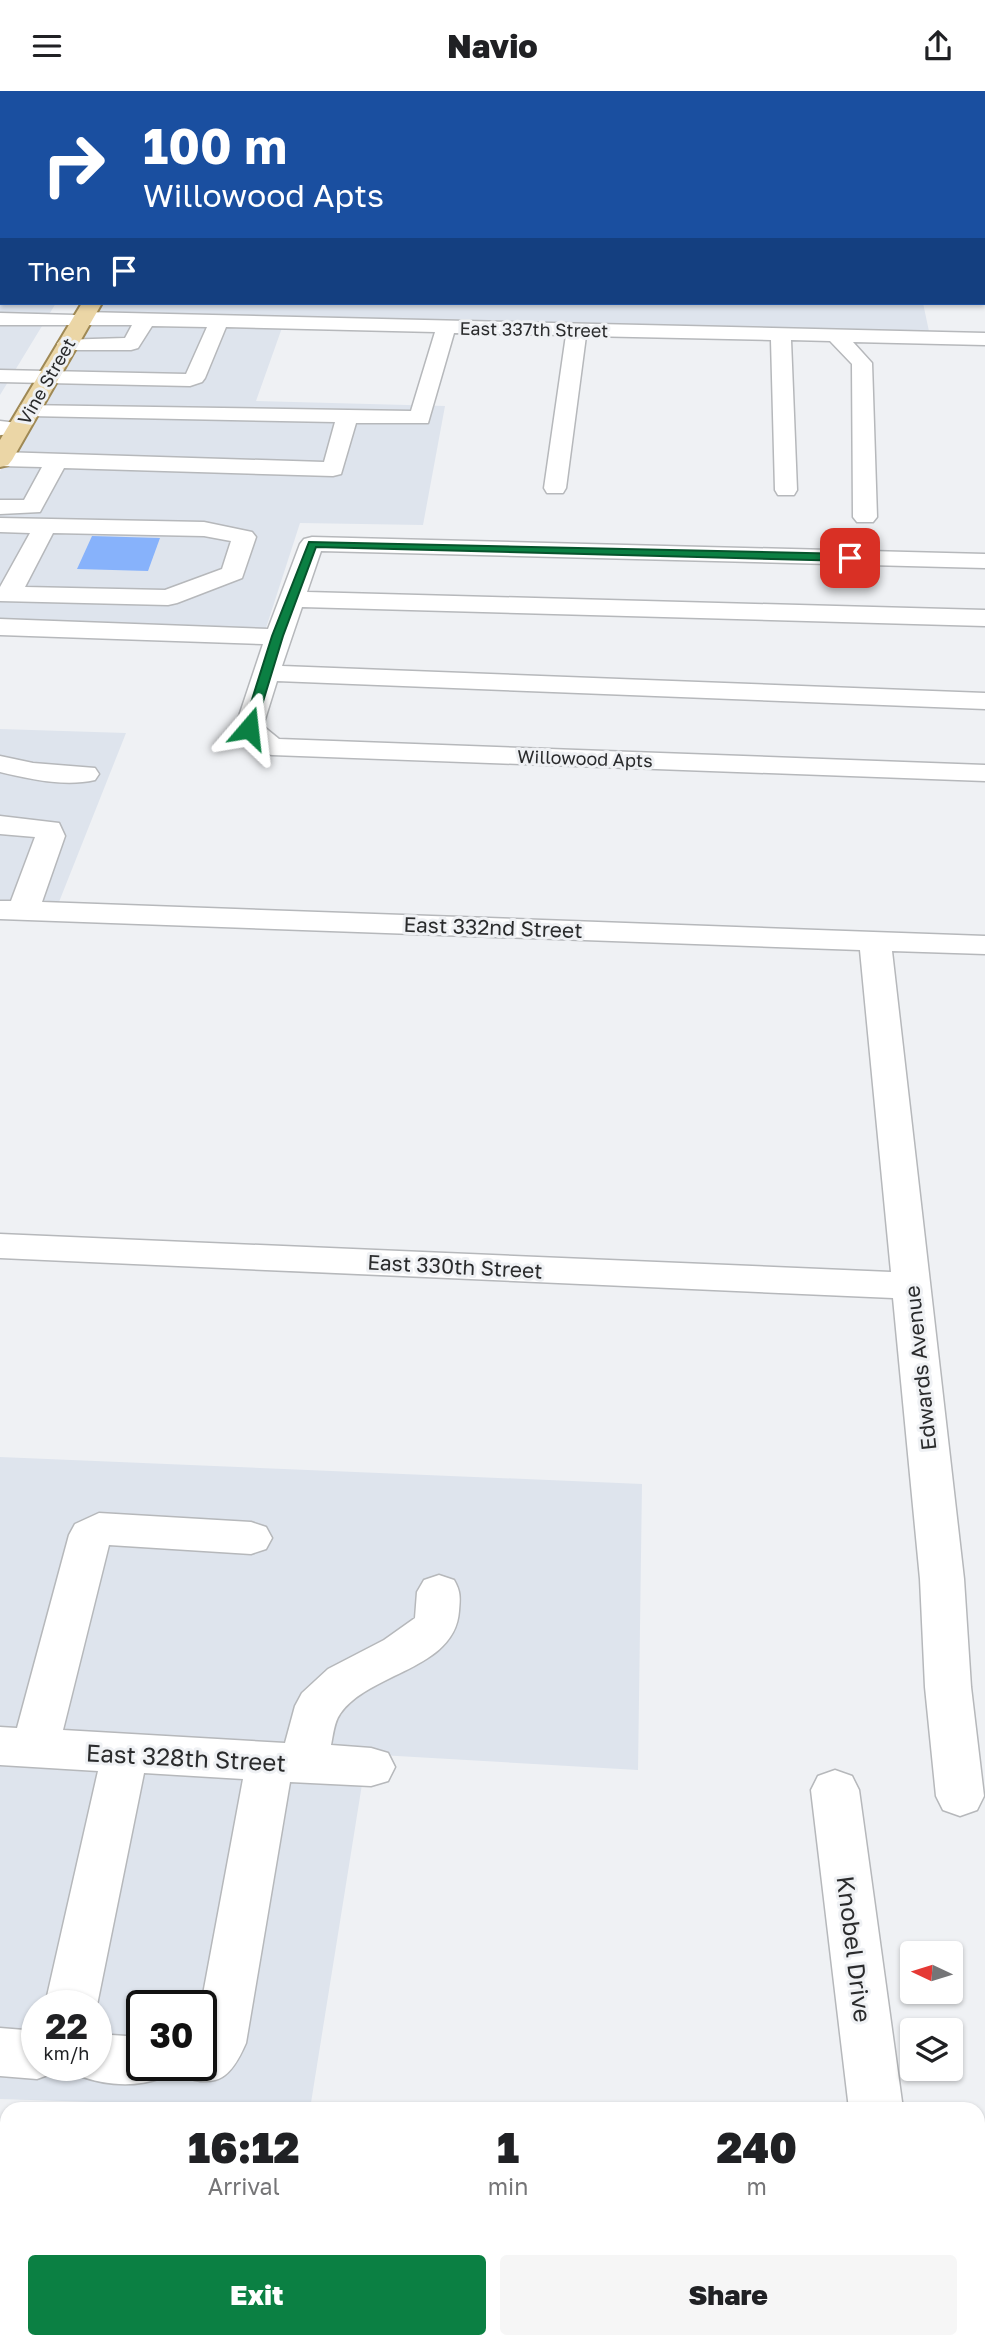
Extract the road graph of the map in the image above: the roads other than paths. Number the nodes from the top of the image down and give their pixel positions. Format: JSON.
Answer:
{"nodes":[{"id":1,"x":85,"y":314,"type":"edge"},
{"id":2,"x":15,"y":316,"type":"edge"},
{"id":3,"x":446,"y":327,"type":"junction"},
{"id":4,"x":140,"y":328,"type":"junction"},
{"id":5,"x":216,"y":330,"type":"junction"},
{"id":6,"x":577,"y":330,"type":"junction"},
{"id":7,"x":781,"y":334,"type":"junction"},
{"id":8,"x":835,"y":335,"type":"junction"},
{"id":9,"x":985,"y":339,"type":"edge"},
{"id":10,"x":67,"y":344,"type":"junction"},
{"id":11,"x":0,"y":376,"type":"edge"},
{"id":12,"x":0,"y":393,"type":"edge"},
{"id":13,"x":27,"y":408,"type":"edge"},
{"id":14,"x":110,"y":411,"type":"junction"},
{"id":15,"x":347,"y":416,"type":"junction"},
{"id":16,"x":0,"y":459,"type":"edge"},
{"id":17,"x":86,"y":463,"type":"junction"},
{"id":18,"x":51,"y":471,"type":"junction"},
{"id":19,"x":0,"y":478,"type":"edge"},
{"id":20,"x":555,"y":488,"type":"dead end"},
{"id":21,"x":786,"y":490,"type":"dead end"},
{"id":22,"x":0,"y":507,"type":"edge"},
{"id":23,"x":865,"y":517,"type":"dead end"},
{"id":24,"x":0,"y":525,"type":"edge"},
{"id":25,"x":45,"y":526,"type":"junction"},
{"id":26,"x":985,"y":561,"type":"edge"},
{"id":27,"x":4,"y":594,"type":"edge"},
{"id":28,"x":292,"y":599,"type":"junction"},
{"id":29,"x":985,"y":618,"type":"edge"},
{"id":30,"x":0,"y":627,"type":"edge"},
{"id":31,"x":278,"y":636,"type":"junction"},
{"id":32,"x":266,"y":673,"type":"junction"},
{"id":33,"x":985,"y":701,"type":"edge"},
{"id":34,"x":0,"y":764,"type":"edge"},
{"id":35,"x":985,"y":773,"type":"edge"},
{"id":36,"x":85,"y":774,"type":"dead end"},
{"id":37,"x":0,"y":825,"type":"edge"},
{"id":38,"x":12,"y":910,"type":"edge"},
{"id":39,"x":875,"y":941,"type":"junction"},
{"id":40,"x":985,"y":945,"type":"edge"},
{"id":41,"x":0,"y":1246,"type":"edge"},
{"id":42,"x":911,"y":1286,"type":"junction"},
{"id":43,"x":251,"y":1538,"type":"dead end"},
{"id":44,"x":439,"y":1592,"type":"dead end"},
{"id":45,"x":17,"y":1747,"type":"edge"},
{"id":46,"x":125,"y":1754,"type":"junction"},
{"id":47,"x":286,"y":1763,"type":"junction"},
{"id":48,"x":371,"y":1767,"type":"dead end"},
{"id":49,"x":835,"y":1790,"type":"dead end"},
{"id":50,"x":960,"y":1796,"type":"dead end"},
{"id":51,"x":74,"y":1990,"type":"edge"},
{"id":52,"x":217,"y":2047,"type":"edge"},
{"id":53,"x":0,"y":2052,"type":"edge"},
{"id":54,"x":21,"y":2054,"type":"edge"},
{"id":55,"x":875,"y":2102,"type":"edge"}],
"edges":[{"from":1,"to":2,"type":"street"},
{"from":1,"to":4,"type":"street"},
{"from":1,"to":10,"type":"main road","name":"Vine Street"},
{"from":3,"to":5,"type":"street","name":"East 337th Street"},
{"from":3,"to":6,"type":"street","name":"East 337th Street"},
{"from":3,"to":15,"type":"street"},
{"from":4,"to":5,"type":"street","name":"East 337th Street"},
{"from":4,"to":10,"type":"street"},
{"from":5,"to":13,"type":"street"},
{"from":6,"to":7,"type":"street","name":"East 337th Street"},
{"from":6,"to":20,"type":"street"},
{"from":7,"to":8,"type":"street","name":"East 337th Street"},
{"from":7,"to":21,"type":"street"},
{"from":8,"to":9,"type":"street","name":"East 337th Street"},
{"from":8,"to":23,"type":"street"},
{"from":10,"to":13,"type":"main road","name":"Vine Street"},
{"from":11,"to":13,"type":"street"},
{"from":12,"to":13,"type":"street"},
{"from":13,"to":14,"type":"street"},
{"from":13,"to":16,"type":"main road","name":"Vine Street"},
{"from":14,"to":15,"type":"street"},
{"from":14,"to":17,"type":"street"},
{"from":15,"to":17,"type":"street"},
{"from":16,"to":18,"type":"street"},
{"from":17,"to":18,"type":"street"},
{"from":18,"to":19,"type":"street"},
{"from":18,"to":22,"type":"street"},
{"from":24,"to":25,"type":"street"},
{"from":25,"to":27,"type":"street"},
{"from":25,"to":27,"type":"street"},
{"from":26,"to":28,"type":"street","name":"Willowood Apts"},
{"from":28,"to":29,"type":"street"},
{"from":28,"to":31,"type":"street","name":"Willowood Apts"},
{"from":30,"to":31,"type":"street"},
{"from":31,"to":32,"type":"street","name":"Willowood Apts"},
{"from":32,"to":33,"type":"street"},
{"from":32,"to":35,"type":"street","name":"Willowood Apts"},
{"from":34,"to":36,"type":"street"},
{"from":37,"to":38,"type":"street"},
{"from":38,"to":39,"type":"street","name":"East 332nd Street"},
{"from":39,"to":40,"type":"street","name":"East 332nd Street"},
{"from":39,"to":42,"type":"street","name":"Edwards Avenue"},
{"from":41,"to":42,"type":"street","name":"East 330th Street"},
{"from":42,"to":50,"type":"street","name":"Edwards Avenue"},
{"from":43,"to":45,"type":"street"},
{"from":44,"to":47,"type":"street"},
{"from":45,"to":46,"type":"street","name":"East 328th Street"},
{"from":46,"to":47,"type":"street","name":"East 328th Street"},
{"from":46,"to":51,"type":"street"},
{"from":47,"to":48,"type":"street","name":"East 328th Street"},
{"from":47,"to":52,"type":"street"},
{"from":49,"to":55,"type":"street","name":"Knobel Drive"},
{"from":53,"to":54,"type":"street"}]}
